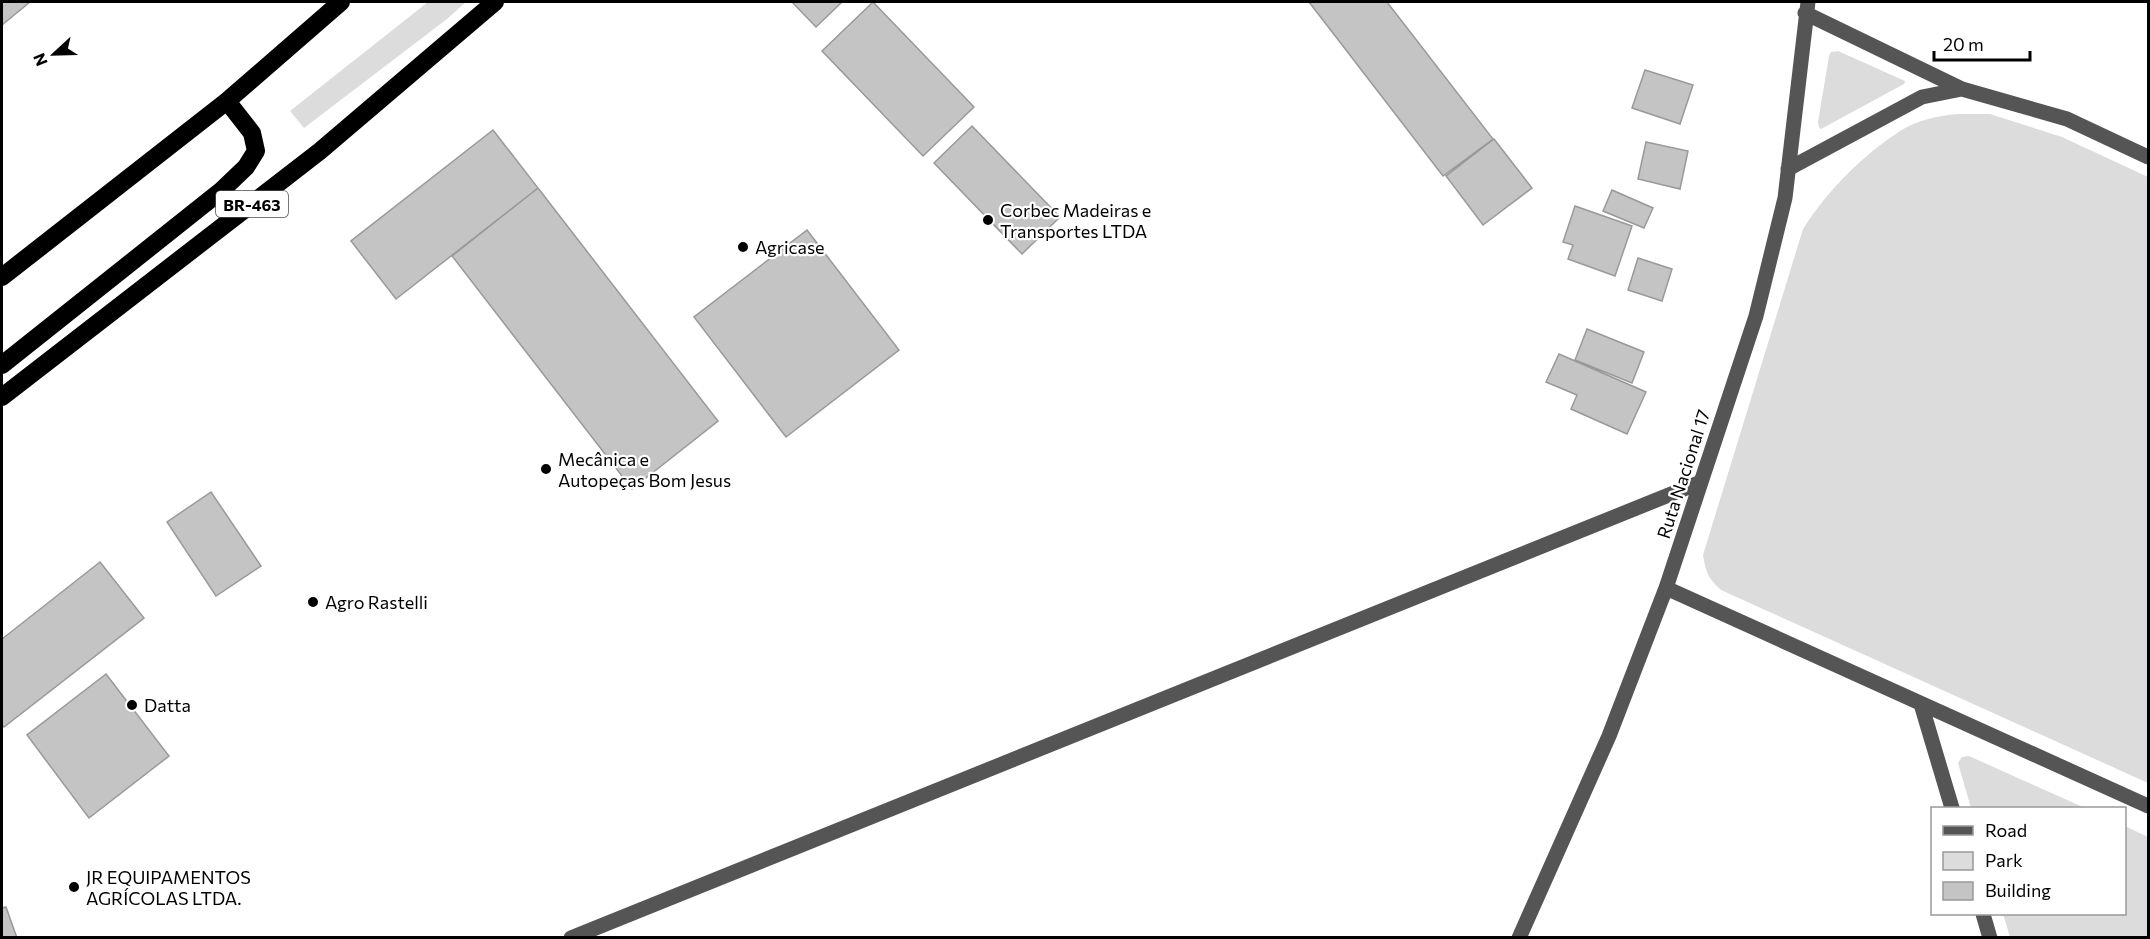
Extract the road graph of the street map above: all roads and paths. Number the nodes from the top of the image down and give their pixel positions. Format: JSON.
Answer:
{"nodes":[{"id":1,"x":340,"y":2,"type":"edge"},
{"id":2,"x":495,"y":2,"type":"edge"},
{"id":3,"x":1806,"y":7,"type":"edge"},
{"id":4,"x":1962,"y":88,"type":"junction"},
{"id":5,"x":227,"y":101,"type":"junction"},
{"id":6,"x":2148,"y":157,"type":"edge"},
{"id":7,"x":1788,"y":169,"type":"junction"},
{"id":8,"x":2,"y":277,"type":"edge"},
{"id":9,"x":2,"y":365,"type":"edge"},
{"id":10,"x":2,"y":397,"type":"edge"},
{"id":11,"x":1701,"y":482,"type":"junction"},
{"id":12,"x":1666,"y":588,"type":"junction"},
{"id":13,"x":1921,"y":704,"type":"junction"},
{"id":14,"x":2148,"y":806,"type":"edge"},
{"id":15,"x":1952,"y":807,"type":"edge"},
{"id":16,"x":1983,"y":915,"type":"edge"},
{"id":17,"x":571,"y":938,"type":"edge"},
{"id":18,"x":1519,"y":938,"type":"edge"},
{"id":19,"x":1990,"y":938,"type":"edge"}],
"edges":[{"from":1,"to":5,"type":"highway"},
{"from":2,"to":10,"type":"highway","number":"BR-463"},
{"from":3,"to":4,"type":"street"},
{"from":3,"to":7,"type":"street","name":"Ruta Nacional 17"},
{"from":4,"to":6,"type":"street"},
{"from":4,"to":7,"type":"street"},
{"from":5,"to":8,"type":"highway"},
{"from":5,"to":9,"type":"highway"},
{"from":7,"to":11,"type":"street","name":"Ruta Nacional 17"},
{"from":11,"to":12,"type":"street","name":"Ruta Nacional 17"},
{"from":11,"to":17,"type":"street"},
{"from":12,"to":13,"type":"street"},
{"from":12,"to":18,"type":"street","name":"Ruta Nacional 17"},
{"from":13,"to":14,"type":"street"},
{"from":13,"to":15,"type":"street"},
{"from":16,"to":19,"type":"street"}]}
